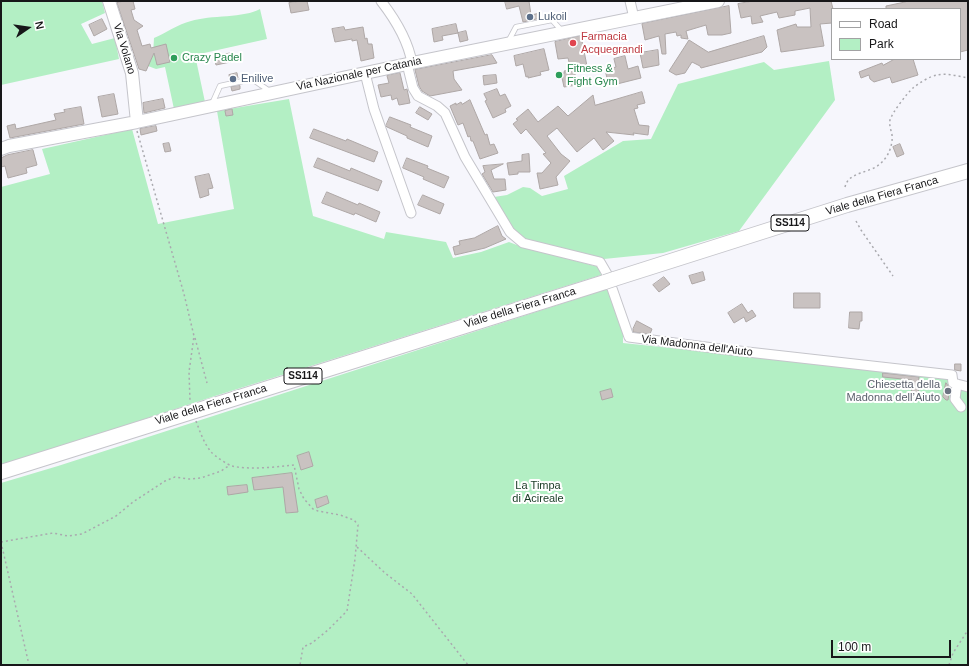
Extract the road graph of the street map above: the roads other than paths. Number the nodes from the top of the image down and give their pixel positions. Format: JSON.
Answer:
{"nodes":[{"id":1,"x":109,"y":1,"type":"edge"},
{"id":2,"x":381,"y":1,"type":"edge"},
{"id":3,"x":630,"y":1,"type":"edge"},
{"id":4,"x":718,"y":1,"type":"edge"},
{"id":5,"x":634,"y":18,"type":"junction"},
{"id":6,"x":409,"y":63,"type":"junction"},
{"id":7,"x":366,"y":73,"type":"junction"},
{"id":8,"x":272,"y":93,"type":"junction"},
{"id":9,"x":212,"y":106,"type":"junction"},
{"id":10,"x":136,"y":122,"type":"junction"},
{"id":11,"x":1,"y":149,"type":"edge"},
{"id":12,"x":968,"y":171,"type":"edge"},
{"id":13,"x":411,"y":213,"type":"dead end"},
{"id":14,"x":957,"y":384,"type":"junction"},
{"id":15,"x":968,"y":386,"type":"edge"},
{"id":16,"x":961,"y":407,"type":"dead end"},
{"id":17,"x":1,"y":472,"type":"edge"}],
"edges":[{"from":1,"to":10,"type":"main road","name":"Via Volano"},
{"from":2,"to":6,"type":"street"},
{"from":3,"to":5,"type":"street"},
{"from":4,"to":5,"type":"main road","name":"Via Nazionale per Catania"},
{"from":5,"to":6,"type":"main road","name":"Via Nazionale per Catania"},
{"from":6,"to":7,"type":"main road","name":"Via Nazionale per Catania"},
{"from":6,"to":14,"type":"street","name":"Via Madonna dell'Aiuto"},
{"from":7,"to":8,"type":"main road","name":"Via Nazionale per Catania"},
{"from":7,"to":13,"type":"street"},
{"from":8,"to":9,"type":"main road","name":"Via Nazionale per Catania"},
{"from":8,"to":9,"type":"lane"},
{"from":9,"to":10,"type":"main road","name":"Via Nazionale per Catania"},
{"from":10,"to":11,"type":"main road","name":"Via Nazionale per Catania"},
{"from":12,"to":17,"type":"main road","name":"Viale della Fiera Franca","number":"SS114"},
{"from":14,"to":15,"type":"street","name":"Via Madonna dell'Aiuto"},
{"from":14,"to":16,"type":"street"}]}
